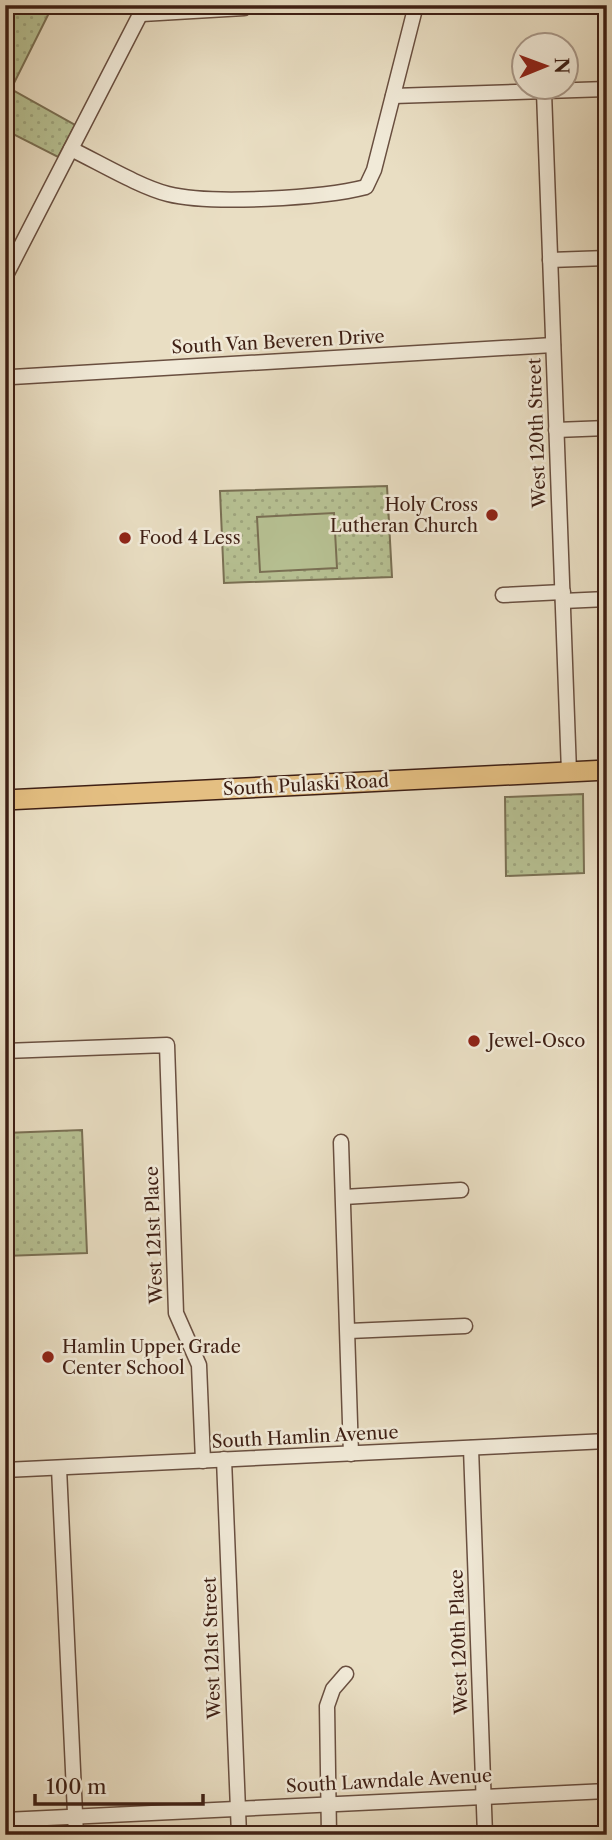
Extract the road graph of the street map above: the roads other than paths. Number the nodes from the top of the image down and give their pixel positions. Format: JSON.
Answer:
{"nodes":[{"id":1,"x":416,"y":5,"type":"edge"},
{"id":2,"x":244,"y":8,"type":"dead end"},
{"id":3,"x":143,"y":10,"type":"edge"},
{"id":4,"x":607,"y":89,"type":"edge"},
{"id":5,"x":580,"y":90,"type":"edge"},
{"id":6,"x":510,"y":93,"type":"edge"},
{"id":7,"x":393,"y":96,"type":"junction"},
{"id":8,"x":544,"y":102,"type":"edge"},
{"id":9,"x":71,"y":149,"type":"junction"},
{"id":10,"x":607,"y":258,"type":"edge"},
{"id":11,"x":550,"y":260,"type":"junction"},
{"id":12,"x":5,"y":277,"type":"edge"},
{"id":13,"x":553,"y":345,"type":"junction"},
{"id":14,"x":5,"y":374,"type":"edge"},
{"id":15,"x":607,"y":428,"type":"edge"},
{"id":16,"x":556,"y":430,"type":"junction"},
{"id":17,"x":503,"y":595,"type":"dead end"},
{"id":18,"x":563,"y":597,"type":"junction"},
{"id":19,"x":607,"y":599,"type":"edge"},
{"id":20,"x":607,"y":770,"type":"edge"},
{"id":21,"x":569,"y":772,"type":"junction"},
{"id":22,"x":5,"y":800,"type":"edge"},
{"id":23,"x":606,"y":943,"type":"edge"},
{"id":24,"x":607,"y":984,"type":"edge"},
{"id":25,"x":5,"y":1051,"type":"edge"},
{"id":26,"x":341,"y":1142,"type":"dead end"},
{"id":27,"x":461,"y":1190,"type":"dead end"},
{"id":28,"x":344,"y":1197,"type":"junction"},
{"id":29,"x":465,"y":1326,"type":"dead end"},
{"id":30,"x":349,"y":1331,"type":"junction"},
{"id":31,"x":607,"y":1441,"type":"edge"},
{"id":32,"x":471,"y":1448,"type":"junction"},
{"id":33,"x":351,"y":1454,"type":"junction"},
{"id":34,"x":224,"y":1460,"type":"junction"},
{"id":35,"x":203,"y":1461,"type":"junction"},
{"id":36,"x":59,"y":1468,"type":"junction"},
{"id":37,"x":5,"y":1469,"type":"edge"},
{"id":38,"x":346,"y":1674,"type":"dead end"},
{"id":39,"x":607,"y":1791,"type":"edge"},
{"id":40,"x":484,"y":1796,"type":"junction"},
{"id":41,"x":328,"y":1804,"type":"junction"},
{"id":42,"x":238,"y":1808,"type":"junction"},
{"id":43,"x":73,"y":1816,"type":"junction"},
{"id":44,"x":5,"y":1820,"type":"edge"},
{"id":45,"x":76,"y":1835,"type":"edge"},
{"id":46,"x":239,"y":1835,"type":"edge"},
{"id":47,"x":329,"y":1835,"type":"edge"},
{"id":48,"x":485,"y":1835,"type":"edge"}],
"edges":[{"from":1,"to":7,"type":"street"},
{"from":2,"to":3,"type":"street"},
{"from":3,"to":9,"type":"street"},
{"from":4,"to":5,"type":"street"},
{"from":6,"to":7,"type":"street"},
{"from":7,"to":9,"type":"street"},
{"from":8,"to":11,"type":"street","name":"West 120th Street"},
{"from":9,"to":12,"type":"street"},
{"from":10,"to":11,"type":"street"},
{"from":11,"to":13,"type":"street","name":"West 120th Street"},
{"from":13,"to":14,"type":"street","name":"South Van Beveren Drive"},
{"from":13,"to":16,"type":"street","name":"West 120th Street"},
{"from":15,"to":16,"type":"street"},
{"from":16,"to":18,"type":"street","name":"West 120th Street"},
{"from":17,"to":18,"type":"street"},
{"from":18,"to":19,"type":"street"},
{"from":18,"to":21,"type":"street","name":"West 120th Street"},
{"from":20,"to":21,"type":"main road","name":"South Pulaski Road"},
{"from":21,"to":22,"type":"main road","name":"South Pulaski Road"},
{"from":23,"to":24,"type":"street"},
{"from":25,"to":35,"type":"street","name":"West 121st Place"},
{"from":26,"to":28,"type":"street"},
{"from":27,"to":28,"type":"street"},
{"from":28,"to":30,"type":"street"},
{"from":29,"to":30,"type":"street"},
{"from":30,"to":33,"type":"street"},
{"from":31,"to":32,"type":"street","name":"South Hamlin Avenue"},
{"from":32,"to":33,"type":"street","name":"South Hamlin Avenue"},
{"from":32,"to":40,"type":"street","name":"West 120th Place"},
{"from":33,"to":34,"type":"street","name":"South Hamlin Avenue"},
{"from":34,"to":35,"type":"street","name":"South Hamlin Avenue"},
{"from":34,"to":42,"type":"street","name":"West 121st Street"},
{"from":35,"to":36,"type":"street","name":"South Hamlin Avenue"},
{"from":36,"to":37,"type":"street","name":"South Hamlin Avenue"},
{"from":36,"to":43,"type":"street"},
{"from":38,"to":41,"type":"street"},
{"from":39,"to":40,"type":"street","name":"South Lawndale Avenue"},
{"from":40,"to":41,"type":"street","name":"South Lawndale Avenue"},
{"from":40,"to":48,"type":"street","name":"West 120th Place"},
{"from":41,"to":42,"type":"street","name":"South Lawndale Avenue"},
{"from":41,"to":47,"type":"street"},
{"from":42,"to":43,"type":"street","name":"South Lawndale Avenue"},
{"from":42,"to":46,"type":"street","name":"West 121st Street"},
{"from":43,"to":44,"type":"street","name":"South Lawndale Avenue"},
{"from":43,"to":45,"type":"street"}]}
